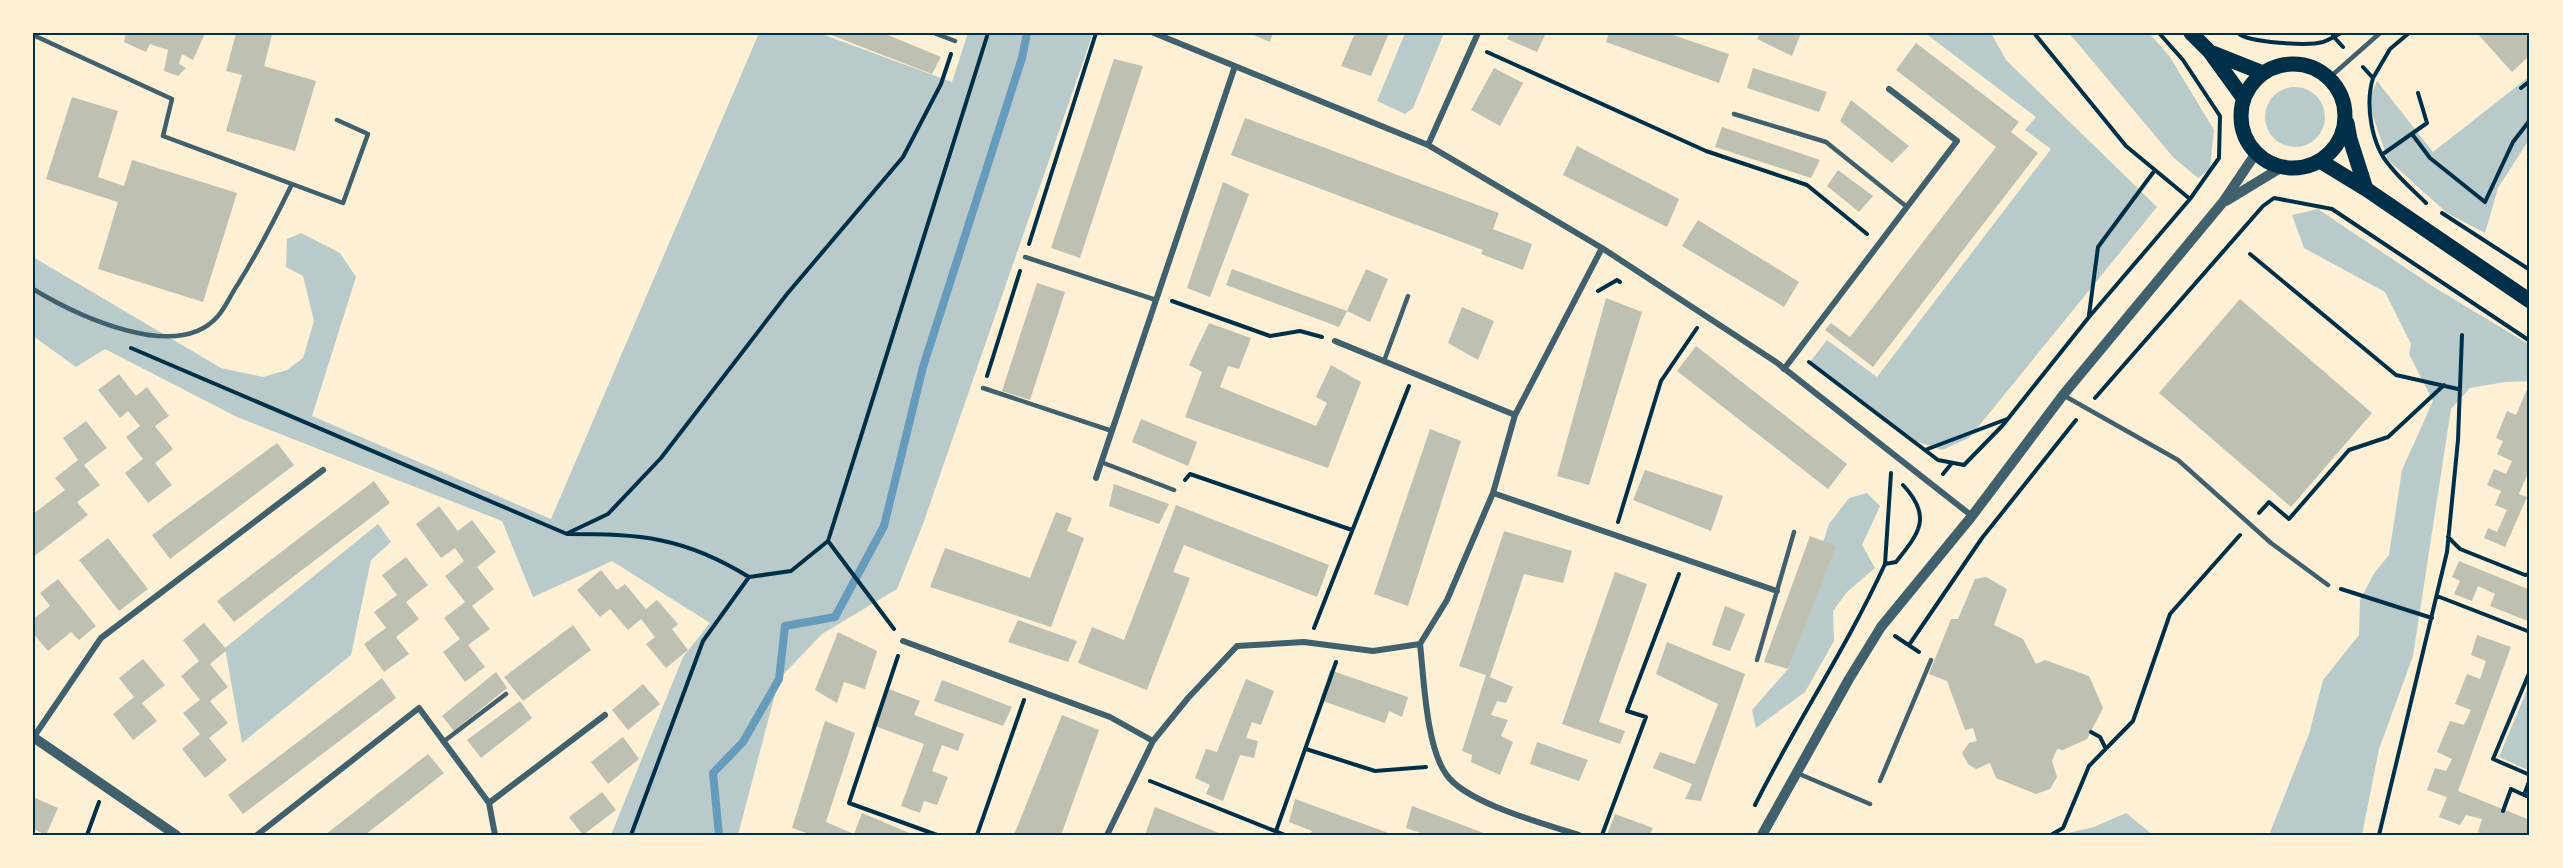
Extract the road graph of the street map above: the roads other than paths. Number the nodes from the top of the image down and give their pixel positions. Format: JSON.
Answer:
{"nodes":[{"id":1,"x":934,"y":33,"type":"edge"},
{"id":2,"x":1154,"y":33,"type":"edge"},
{"id":3,"x":1478,"y":33,"type":"edge"},
{"id":4,"x":2191,"y":33,"type":"edge"},
{"id":5,"x":2380,"y":33,"type":"edge"},
{"id":6,"x":33,"y":35,"type":"edge"},
{"id":7,"x":955,"y":41,"type":"road end"},
{"id":8,"x":2210,"y":52,"type":"junction"},
{"id":9,"x":1235,"y":66,"type":"junction"},
{"id":10,"x":2263,"y":73,"type":"junction"},
{"id":11,"x":2329,"y":78,"type":"junction"},
{"id":12,"x":1889,"y":89,"type":"dead end"},
{"id":13,"x":2244,"y":99,"type":"junction"},
{"id":14,"x":2346,"y":111,"type":"junction"},
{"id":15,"x":1734,"y":114,"type":"dead end"},
{"id":16,"x":337,"y":120,"type":"dead end"},
{"id":17,"x":1428,"y":145,"type":"junction"},
{"id":18,"x":2256,"y":153,"type":"junction"},
{"id":19,"x":2320,"y":161,"type":"junction"},
{"id":20,"x":2282,"y":167,"type":"junction"},
{"id":21,"x":292,"y":184,"type":"junction"},
{"id":22,"x":2366,"y":189,"type":"junction"},
{"id":23,"x":2223,"y":202,"type":"junction"},
{"id":24,"x":1908,"y":207,"type":"junction"},
{"id":25,"x":1602,"y":248,"type":"junction"},
{"id":26,"x":1025,"y":257,"type":"road end"},
{"id":27,"x":33,"y":289,"type":"edge"},
{"id":28,"x":1408,"y":296,"type":"dead end"},
{"id":29,"x":1156,"y":298,"type":"junction"},
{"id":30,"x":2530,"y":301,"type":"edge"},
{"id":31,"x":1335,"y":341,"type":"road end"},
{"id":32,"x":1384,"y":361,"type":"junction"},
{"id":33,"x":1784,"y":369,"type":"junction"},
{"id":34,"x":983,"y":388,"type":"road end"},
{"id":35,"x":2063,"y":395,"type":"junction"},
{"id":36,"x":1515,"y":415,"type":"junction"},
{"id":37,"x":1112,"y":431,"type":"junction"},
{"id":38,"x":1101,"y":462,"type":"junction"},
{"id":39,"x":323,"y":470,"type":"dead end"},
{"id":40,"x":1096,"y":478,"type":"dead end"},
{"id":41,"x":1174,"y":490,"type":"road end"},
{"id":42,"x":1493,"y":493,"type":"junction"},
{"id":43,"x":1972,"y":516,"type":"junction"},
{"id":44,"x":1794,"y":532,"type":"dead end"},
{"id":45,"x":2328,"y":585,"type":"road end"},
{"id":46,"x":1777,"y":591,"type":"junction"},
{"id":47,"x":903,"y":640,"type":"road end"},
{"id":48,"x":1420,"y":644,"type":"junction"},
{"id":49,"x":1756,"y":660,"type":"dead end"},
{"id":50,"x":1931,"y":660,"type":"dead end"},
{"id":51,"x":506,"y":694,"type":"dead end"},
{"id":52,"x":605,"y":715,"type":"dead end"},
{"id":53,"x":33,"y":737,"type":"edge"},
{"id":54,"x":443,"y":741,"type":"junction"},
{"id":55,"x":1153,"y":741,"type":"junction"},
{"id":56,"x":1797,"y":773,"type":"junction"},
{"id":57,"x":1880,"y":781,"type":"dead end"},
{"id":58,"x":489,"y":803,"type":"junction"},
{"id":59,"x":1870,"y":804,"type":"dead end"},
{"id":60,"x":176,"y":835,"type":"edge"},
{"id":61,"x":256,"y":835,"type":"edge"},
{"id":62,"x":495,"y":835,"type":"edge"},
{"id":63,"x":1107,"y":835,"type":"edge"},
{"id":64,"x":1579,"y":835,"type":"edge"},
{"id":65,"x":1762,"y":835,"type":"edge"}],
"edges":[{"from":1,"to":7,"type":"lane"},
{"from":2,"to":9,"type":"street"},
{"from":3,"to":17,"type":"street"},
{"from":4,"to":8,"type":"main road"},
{"from":5,"to":11,"type":"lane"},
{"from":6,"to":21,"type":"lane"},
{"from":8,"to":10,"type":"main road"},
{"from":8,"to":13,"type":"main road"},
{"from":9,"to":17,"type":"street"},
{"from":9,"to":29,"type":"street"},
{"from":10,"to":11,"type":"main road"},
{"from":10,"to":13,"type":"main road"},
{"from":11,"to":14,"type":"main road"},
{"from":12,"to":24,"type":"street"},
{"from":13,"to":18,"type":"main road"},
{"from":14,"to":19,"type":"main road"},
{"from":14,"to":22,"type":"main road"},
{"from":15,"to":24,"type":"lane"},
{"from":16,"to":21,"type":"lane"},
{"from":17,"to":25,"type":"street"},
{"from":18,"to":20,"type":"main road"},
{"from":18,"to":23,"type":"street"},
{"from":19,"to":20,"type":"main road"},
{"from":19,"to":22,"type":"main road"},
{"from":20,"to":23,"type":"street"},
{"from":21,"to":27,"type":"lane"},
{"from":22,"to":30,"type":"main road"},
{"from":23,"to":35,"type":"street"},
{"from":24,"to":33,"type":"street"},
{"from":25,"to":33,"type":"street"},
{"from":25,"to":36,"type":"street"},
{"from":26,"to":29,"type":"lane"},
{"from":28,"to":32,"type":"lane"},
{"from":29,"to":37,"type":"street"},
{"from":31,"to":32,"type":"street"},
{"from":32,"to":36,"type":"street"},
{"from":33,"to":43,"type":"street"},
{"from":34,"to":37,"type":"lane"},
{"from":35,"to":43,"type":"street"},
{"from":35,"to":45,"type":"lane"},
{"from":36,"to":42,"type":"street"},
{"from":37,"to":38,"type":"street"},
{"from":38,"to":40,"type":"street"},
{"from":38,"to":41,"type":"lane"},
{"from":39,"to":53,"type":"street"},
{"from":42,"to":46,"type":"street"},
{"from":42,"to":48,"type":"street"},
{"from":43,"to":56,"type":"street"},
{"from":44,"to":46,"type":"lane"},
{"from":46,"to":49,"type":"lane"},
{"from":47,"to":55,"type":"street"},
{"from":48,"to":55,"type":"street"},
{"from":48,"to":64,"type":"street"},
{"from":50,"to":57,"type":"lane"},
{"from":51,"to":54,"type":"lane"},
{"from":52,"to":58,"type":"street"},
{"from":53,"to":60,"type":"street"},
{"from":54,"to":58,"type":"street"},
{"from":54,"to":61,"type":"street"},
{"from":55,"to":63,"type":"street"},
{"from":56,"to":59,"type":"lane"},
{"from":56,"to":65,"type":"street"},
{"from":58,"to":62,"type":"street"}]}
